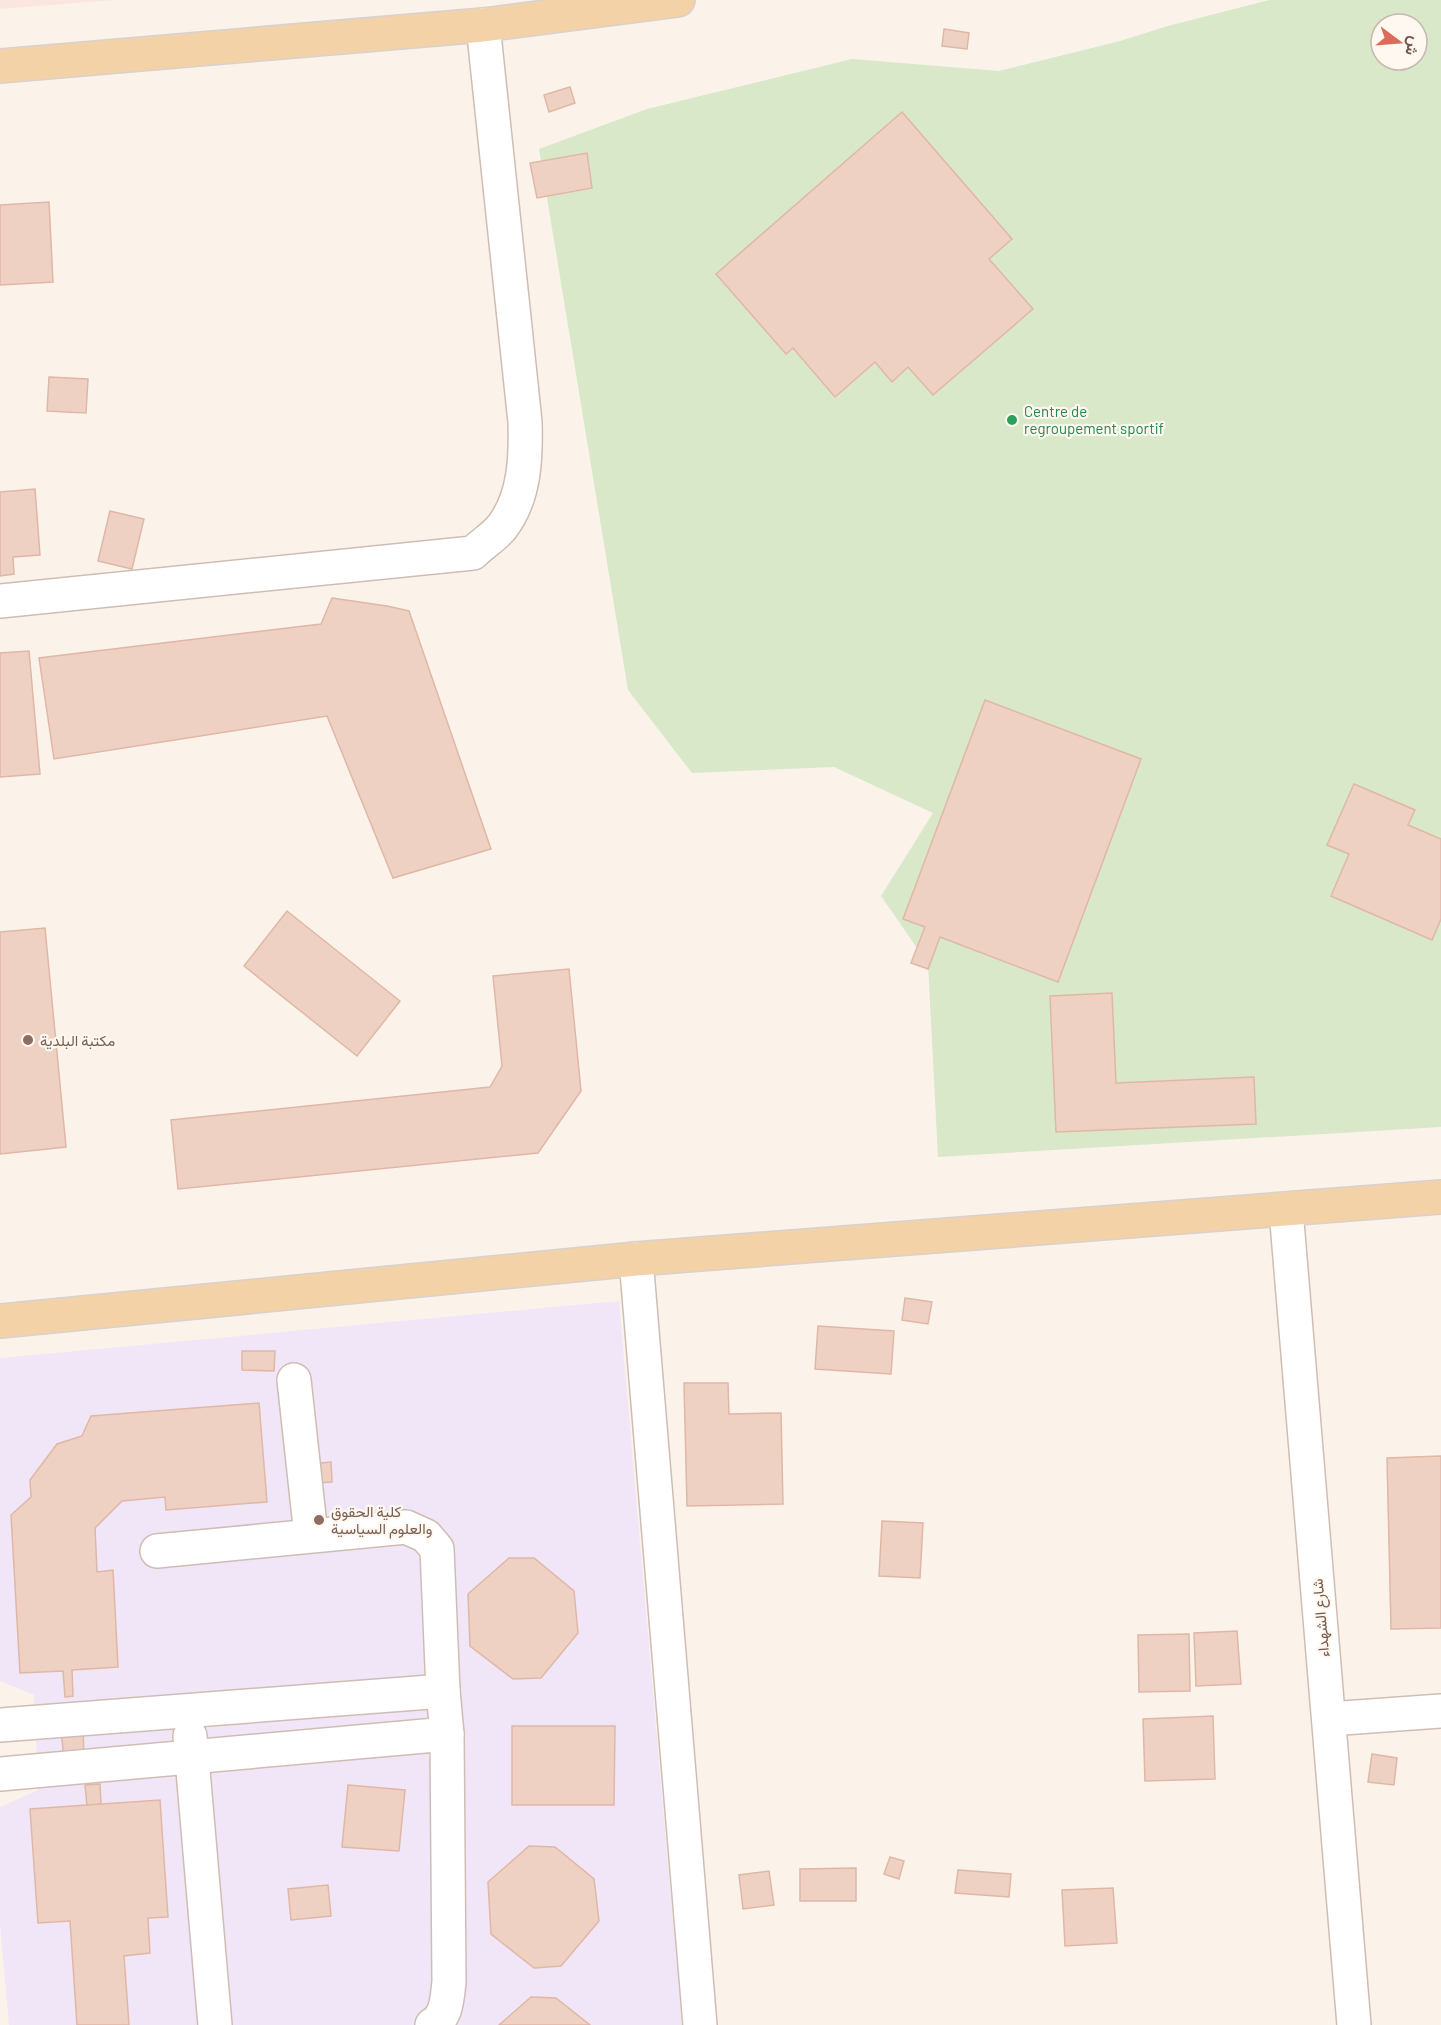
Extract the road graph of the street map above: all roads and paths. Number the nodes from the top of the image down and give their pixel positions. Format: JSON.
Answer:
{"nodes":[{"id":1,"x":678,"y":0,"type":"edge"},
{"id":2,"x":483,"y":25,"type":"junction"},
{"id":3,"x":0,"y":66,"type":"edge"},
{"id":4,"x":0,"y":601,"type":"edge"},
{"id":5,"x":1441,"y":1197,"type":"edge"},
{"id":6,"x":1286,"y":1210,"type":"junction"},
{"id":7,"x":636,"y":1259,"type":"junction"},
{"id":8,"x":0,"y":1321,"type":"edge"},
{"id":9,"x":294,"y":1380,"type":"dead end"},
{"id":10,"x":311,"y":1535,"type":"junction"},
{"id":11,"x":157,"y":1551,"type":"dead end"},
{"id":12,"x":443,"y":1691,"type":"junction"},
{"id":13,"x":188,"y":1710,"type":"junction"},
{"id":14,"x":1441,"y":1711,"type":"edge"},
{"id":15,"x":1329,"y":1719,"type":"junction"},
{"id":16,"x":0,"y":1725,"type":"edge"},
{"id":17,"x":447,"y":1734,"type":"junction"},
{"id":18,"x":191,"y":1756,"type":"junction"},
{"id":19,"x":0,"y":1774,"type":"edge"},
{"id":20,"x":215,"y":2025,"type":"edge"},
{"id":21,"x":432,"y":2025,"type":"edge"},
{"id":22,"x":700,"y":2025,"type":"edge"},
{"id":23,"x":1354,"y":2025,"type":"edge"}],
"edges":[{"from":1,"to":2,"type":"main road"},
{"from":2,"to":3,"type":"main road"},
{"from":2,"to":4,"type":"street"},
{"from":5,"to":6,"type":"main road"},
{"from":6,"to":7,"type":"main road"},
{"from":6,"to":15,"type":"street","name":"شارع الشهداء"},
{"from":7,"to":8,"type":"main road"},
{"from":7,"to":22,"type":"street"},
{"from":9,"to":10,"type":"street"},
{"from":10,"to":11,"type":"street"},
{"from":10,"to":12,"type":"street"},
{"from":12,"to":13,"type":"street"},
{"from":12,"to":17,"type":"street"},
{"from":13,"to":16,"type":"street"},
{"from":13,"to":18,"type":"street"},
{"from":14,"to":15,"type":"street"},
{"from":15,"to":23,"type":"street","name":"شارع الشهداء"},
{"from":17,"to":18,"type":"street"},
{"from":17,"to":21,"type":"street"},
{"from":18,"to":19,"type":"street"},
{"from":18,"to":20,"type":"street"}]}
